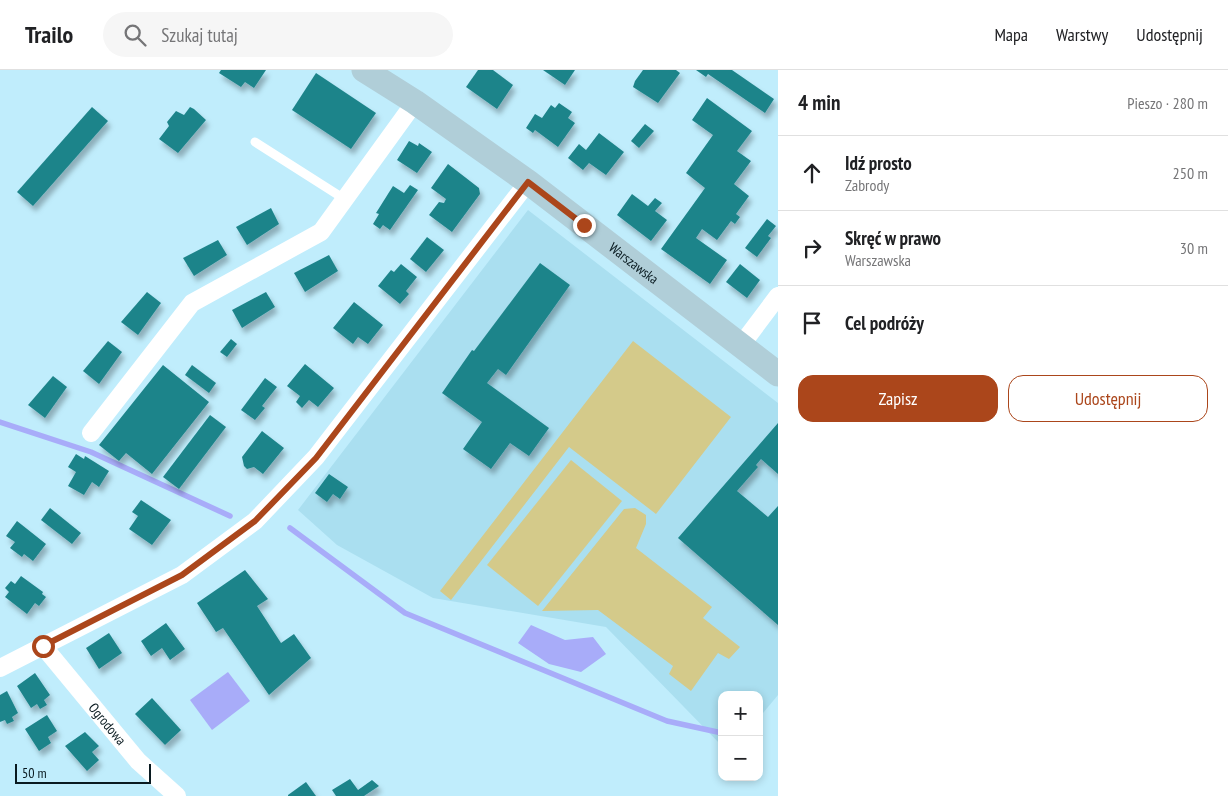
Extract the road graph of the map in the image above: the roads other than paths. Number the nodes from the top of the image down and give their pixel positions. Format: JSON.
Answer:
{"nodes":[{"id":1,"x":364,"y":70,"type":"edge"},
{"id":2,"x":415,"y":102,"type":"junction"},
{"id":3,"x":255,"y":142,"type":"dead end"},
{"id":4,"x":528,"y":182,"type":"junction"},
{"id":5,"x":346,"y":200,"type":"junction"},
{"id":6,"x":778,"y":296,"type":"edge"},
{"id":7,"x":742,"y":344,"type":"junction"},
{"id":8,"x":778,"y":374,"type":"edge"},
{"id":9,"x":91,"y":433,"type":"dead end"},
{"id":10,"x":43,"y":646,"type":"junction"},
{"id":11,"x":0,"y":668,"type":"edge"},
{"id":12,"x":177,"y":796,"type":"edge"}],
"edges":[{"from":1,"to":2,"type":"main road","name":"Warszawska"},
{"from":2,"to":4,"type":"main road","name":"Warszawska"},
{"from":2,"to":5,"type":"street"},
{"from":3,"to":5,"type":"lane"},
{"from":4,"to":7,"type":"main road","name":"Warszawska"},
{"from":4,"to":10,"type":"street"},
{"from":5,"to":9,"type":"street"},
{"from":6,"to":7,"type":"street"},
{"from":7,"to":8,"type":"main road","name":"Warszawska"},
{"from":10,"to":11,"type":"street"},
{"from":10,"to":12,"type":"street","name":"Ogrodowa"}]}
